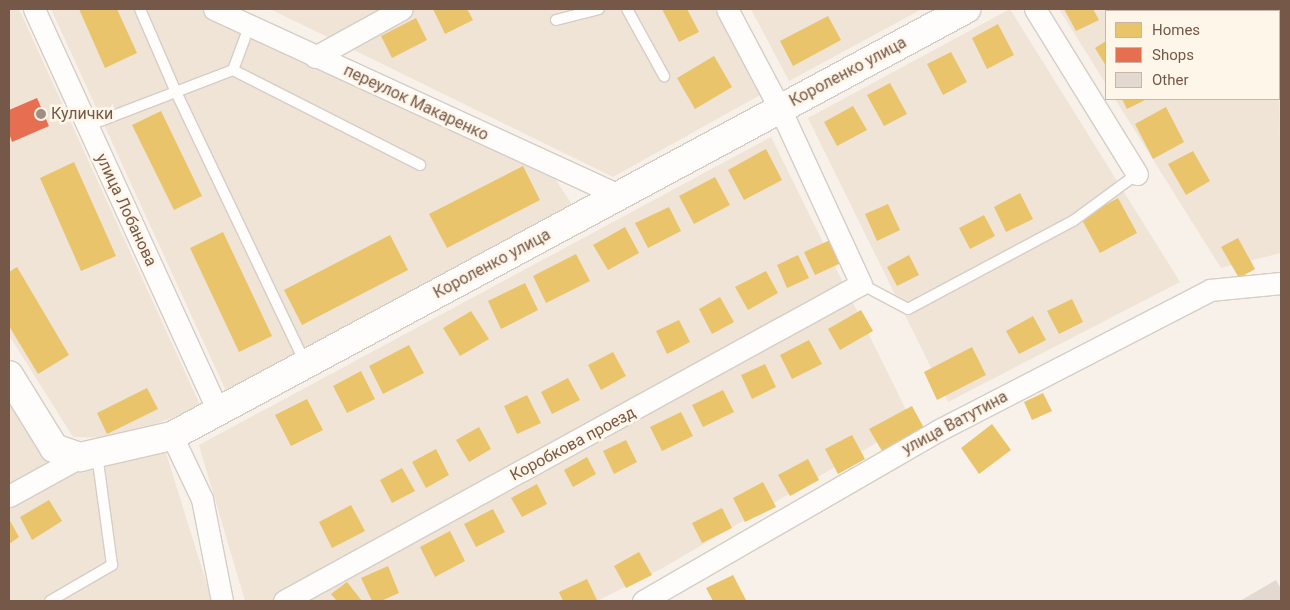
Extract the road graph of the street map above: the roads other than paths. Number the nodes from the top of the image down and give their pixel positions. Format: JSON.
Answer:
{"nodes":[{"id":1,"x":34,"y":9,"type":"edge"},
{"id":2,"x":140,"y":9,"type":"edge"},
{"id":3,"x":214,"y":9,"type":"edge"},
{"id":4,"x":402,"y":9,"type":"edge"},
{"id":5,"x":599,"y":9,"type":"edge"},
{"id":6,"x":627,"y":9,"type":"edge"},
{"id":7,"x":728,"y":9,"type":"edge"},
{"id":8,"x":966,"y":9,"type":"edge"},
{"id":9,"x":1035,"y":9,"type":"edge"},
{"id":10,"x":556,"y":20,"type":"dead end"},
{"id":11,"x":249,"y":27,"type":"junction"},
{"id":12,"x":316,"y":57,"type":"junction"},
{"id":13,"x":233,"y":70,"type":"junction"},
{"id":14,"x":664,"y":76,"type":"dead end"},
{"id":15,"x":176,"y":92,"type":"junction"},
{"id":16,"x":780,"y":109,"type":"junction"},
{"id":17,"x":87,"y":126,"type":"junction"},
{"id":18,"x":420,"y":166,"type":"dead end"},
{"id":19,"x":1137,"y":174,"type":"joint"},
{"id":20,"x":619,"y":195,"type":"junction"},
{"id":21,"x":1281,"y":282,"type":"edge"},
{"id":22,"x":861,"y":284,"type":"junction"},
{"id":23,"x":306,"y":364,"type":"junction"},
{"id":24,"x":9,"y":375,"type":"edge"},
{"id":25,"x":218,"y":411,"type":"junction"},
{"id":26,"x":172,"y":436,"type":"junction"},
{"id":27,"x":89,"y":455,"type":"junction"},
{"id":28,"x":9,"y":496,"type":"edge"},
{"id":29,"x":50,"y":601,"type":"edge"},
{"id":30,"x":222,"y":601,"type":"edge"},
{"id":31,"x":284,"y":601,"type":"edge"},
{"id":32,"x":643,"y":601,"type":"edge"}],
"edges":[{"from":1,"to":17,"type":"street","name":"улица Лобанова"},
{"from":2,"to":15,"type":"lane"},
{"from":3,"to":11,"type":"street","name":"переулок Макаренко"},
{"from":4,"to":12,"type":"street"},
{"from":5,"to":10,"type":"lane"},
{"from":6,"to":14,"type":"lane"},
{"from":7,"to":16,"type":"street"},
{"from":8,"to":16,"type":"street","name":"Короленко улица"},
{"from":9,"to":19,"type":"street"},
{"from":11,"to":12,"type":"street","name":"переулок Макаренко"},
{"from":11,"to":13,"type":"lane"},
{"from":12,"to":20,"type":"street","name":"переулок Макаренко"},
{"from":13,"to":15,"type":"lane"},
{"from":13,"to":18,"type":"lane"},
{"from":15,"to":17,"type":"lane"},
{"from":15,"to":23,"type":"lane"},
{"from":16,"to":20,"type":"street","name":"Короленко улица"},
{"from":16,"to":22,"type":"street"},
{"from":17,"to":25,"type":"street","name":"улица Лобанова"},
{"from":19,"to":22,"type":"lane"},
{"from":20,"to":23,"type":"street","name":"Короленко улица"},
{"from":21,"to":32,"type":"street","name":"улица Ватутина"},
{"from":22,"to":31,"type":"street","name":"Коробкова проезд"},
{"from":23,"to":25,"type":"street","name":"Короленко улица"},
{"from":24,"to":27,"type":"street"},
{"from":25,"to":26,"type":"street","name":"Короленко улица"},
{"from":26,"to":27,"type":"street","name":"Короленко улица"},
{"from":26,"to":30,"type":"street"},
{"from":27,"to":28,"type":"street","name":"Короленко улица"},
{"from":27,"to":29,"type":"lane"}]}
